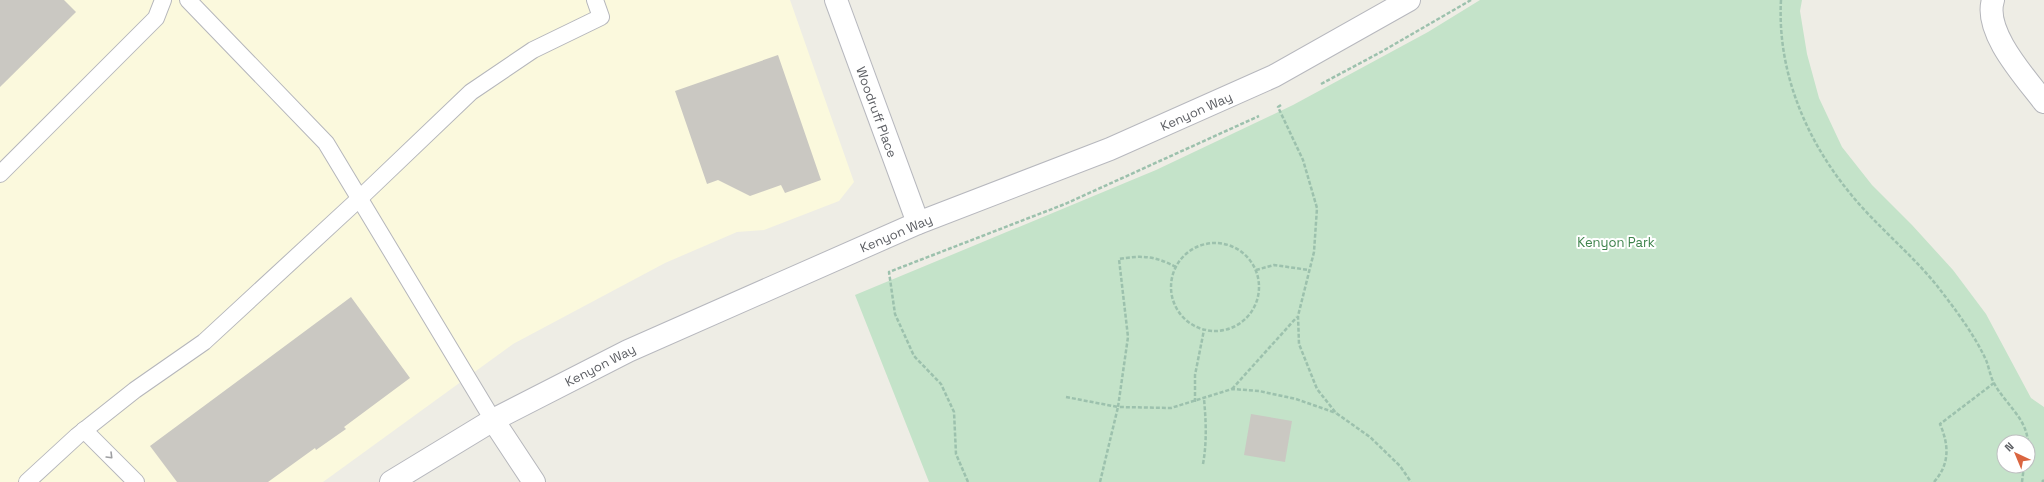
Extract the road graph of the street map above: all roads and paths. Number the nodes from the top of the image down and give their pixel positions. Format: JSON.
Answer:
{"nodes":[{"id":1,"x":163,"y":0,"type":"edge"},
{"id":2,"x":188,"y":0,"type":"edge"},
{"id":3,"x":595,"y":0,"type":"edge"},
{"id":4,"x":836,"y":0,"type":"edge"},
{"id":5,"x":1409,"y":0,"type":"edge"},
{"id":6,"x":1471,"y":0,"type":"edge"},
{"id":7,"x":1781,"y":0,"type":"edge"},
{"id":8,"x":1993,"y":0,"type":"edge"},
{"id":9,"x":1320,"y":85,"type":"dead end"},
{"id":10,"x":2044,"y":102,"type":"edge"},
{"id":11,"x":1285,"y":103,"type":"dead end"},
{"id":12,"x":1278,"y":107,"type":"junction"},
{"id":13,"x":1271,"y":110,"type":"dead end"},
{"id":14,"x":1264,"y":113,"type":"dead end"},
{"id":15,"x":0,"y":174,"type":"edge"},
{"id":16,"x":360,"y":198,"type":"junction"},
{"id":17,"x":918,"y":223,"type":"junction"},
{"id":18,"x":1176,"y":267,"type":"junction"},
{"id":19,"x":1256,"y":270,"type":"junction"},
{"id":20,"x":1309,"y":270,"type":"junction"},
{"id":21,"x":1298,"y":316,"type":"junction"},
{"id":22,"x":1204,"y":330,"type":"junction"},
{"id":23,"x":1994,"y":383,"type":"junction"},
{"id":24,"x":1232,"y":389,"type":"junction"},
{"id":25,"x":1066,"y":397,"type":"dead end"},
{"id":26,"x":1204,"y":398,"type":"junction"},
{"id":27,"x":1195,"y":402,"type":"junction"},
{"id":28,"x":1118,"y":407,"type":"junction"},
{"id":29,"x":1336,"y":413,"type":"junction"},
{"id":30,"x":493,"y":420,"type":"junction"},
{"id":31,"x":84,"y":430,"type":"junction"},
{"id":32,"x":2026,"y":434,"type":"edge"},
{"id":33,"x":1203,"y":464,"type":"dead end"},
{"id":34,"x":32,"y":480,"type":"edge"},
{"id":35,"x":136,"y":482,"type":"edge"},
{"id":36,"x":391,"y":482,"type":"edge"},
{"id":37,"x":534,"y":482,"type":"edge"},
{"id":38,"x":968,"y":482,"type":"edge"},
{"id":39,"x":1100,"y":482,"type":"edge"},
{"id":40,"x":1411,"y":482,"type":"edge"},
{"id":41,"x":1934,"y":482,"type":"edge"}],
"edges":[{"from":1,"to":15,"type":"lane"},
{"from":2,"to":16,"type":"lane"},
{"from":3,"to":16,"type":"lane"},
{"from":4,"to":17,"type":"street","name":"Woodruff Place"},
{"from":5,"to":17,"type":"street","name":"Kenyon Way"},
{"from":6,"to":9,"type":"path"},
{"from":7,"to":23,"type":"path"},
{"from":8,"to":10,"type":"street"},
{"from":11,"to":12,"type":"path"},
{"from":12,"to":13,"type":"path"},
{"from":12,"to":20,"type":"path"},
{"from":14,"to":38,"type":"path"},
{"from":16,"to":30,"type":"lane"},
{"from":16,"to":31,"type":"lane"},
{"from":17,"to":30,"type":"street","name":"Kenyon Way"},
{"from":18,"to":19,"type":"path"},
{"from":18,"to":22,"type":"path"},
{"from":18,"to":28,"type":"path"},
{"from":19,"to":20,"type":"path"},
{"from":19,"to":22,"type":"path"},
{"from":20,"to":21,"type":"path"},
{"from":21,"to":24,"type":"path"},
{"from":21,"to":29,"type":"path"},
{"from":22,"to":27,"type":"path"},
{"from":23,"to":32,"type":"path"},
{"from":23,"to":41,"type":"path"},
{"from":24,"to":26,"type":"path"},
{"from":24,"to":29,"type":"path"},
{"from":25,"to":28,"type":"path"},
{"from":26,"to":27,"type":"path"},
{"from":26,"to":33,"type":"path"},
{"from":27,"to":28,"type":"path"},
{"from":28,"to":39,"type":"path"},
{"from":29,"to":40,"type":"path"},
{"from":30,"to":36,"type":"street","name":"Kenyon Way"},
{"from":30,"to":37,"type":"street"},
{"from":31,"to":34,"type":"lane"},
{"from":31,"to":35,"type":"lane","one_way":true}]}
